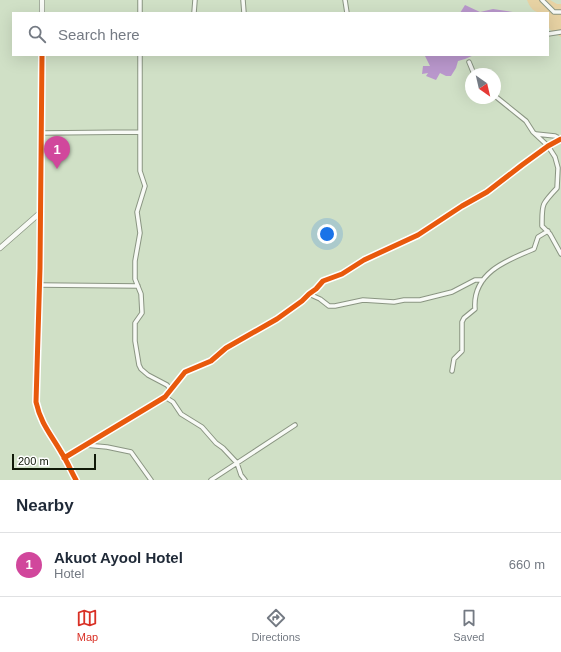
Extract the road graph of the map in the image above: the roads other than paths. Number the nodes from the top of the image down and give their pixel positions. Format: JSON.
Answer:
{"nodes":[{"id":1,"x":42,"y":0,"type":"edge"},
{"id":2,"x":140,"y":0,"type":"edge"},
{"id":3,"x":195,"y":0,"type":"edge"},
{"id":4,"x":243,"y":0,"type":"edge"},
{"id":5,"x":345,"y":0,"type":"edge"},
{"id":6,"x":542,"y":0,"type":"edge"},
{"id":7,"x":42,"y":12,"type":"edge"},
{"id":8,"x":140,"y":12,"type":"edge"},
{"id":9,"x":194,"y":12,"type":"edge"},
{"id":10,"x":244,"y":12,"type":"edge"},
{"id":11,"x":347,"y":12,"type":"edge"},
{"id":12,"x":561,"y":12,"type":"edge"},
{"id":13,"x":561,"y":32,"type":"edge"},
{"id":14,"x":549,"y":34,"type":"edge"},
{"id":15,"x":42,"y":56,"type":"edge"},
{"id":16,"x":140,"y":56,"type":"edge"},
{"id":17,"x":470,"y":62,"type":"dead end"},
{"id":18,"x":472,"y":68,"type":"edge"},
{"id":19,"x":501,"y":101,"type":"edge"},
{"id":20,"x":139,"y":132,"type":"junction"},
{"id":21,"x":42,"y":133,"type":"junction"},
{"id":22,"x":535,"y":134,"type":"junction"},
{"id":23,"x":561,"y":139,"type":"edge"},
{"id":24,"x":548,"y":146,"type":"junction"},
{"id":25,"x":41,"y":212,"type":"junction"},
{"id":26,"x":548,"y":231,"type":"junction"},
{"id":27,"x":0,"y":248,"type":"edge"},
{"id":28,"x":561,"y":254,"type":"edge"},
{"id":29,"x":483,"y":280,"type":"junction"},
{"id":30,"x":40,"y":285,"type":"junction"},
{"id":31,"x":138,"y":286,"type":"junction"},
{"id":32,"x":309,"y":294,"type":"junction"},
{"id":33,"x":452,"y":371,"type":"dead end"},
{"id":34,"x":171,"y":390,"type":"junction"},
{"id":35,"x":165,"y":397,"type":"junction"},
{"id":36,"x":296,"y":425,"type":"dead end"},
{"id":37,"x":85,"y":445,"type":"junction"},
{"id":38,"x":64,"y":458,"type":"junction"},
{"id":39,"x":237,"y":463,"type":"junction"},
{"id":40,"x":76,"y":480,"type":"edge"},
{"id":41,"x":151,"y":480,"type":"edge"},
{"id":42,"x":211,"y":480,"type":"edge"},
{"id":43,"x":245,"y":480,"type":"edge"}],
"edges":[{"from":1,"to":7,"type":"street"},
{"from":2,"to":8,"type":"street"},
{"from":3,"to":9,"type":"street"},
{"from":4,"to":10,"type":"street"},
{"from":5,"to":11,"type":"street"},
{"from":6,"to":12,"type":"street"},
{"from":13,"to":14,"type":"street"},
{"from":15,"to":21,"type":"street"},
{"from":16,"to":20,"type":"street"},
{"from":17,"to":18,"type":"street"},
{"from":19,"to":22,"type":"street"},
{"from":20,"to":21,"type":"street"},
{"from":20,"to":31,"type":"street"},
{"from":21,"to":25,"type":"street"},
{"from":22,"to":23,"type":"street"},
{"from":22,"to":24,"type":"street"},
{"from":23,"to":24,"type":"street"},
{"from":24,"to":26,"type":"street"},
{"from":24,"to":32,"type":"street"},
{"from":25,"to":27,"type":"street"},
{"from":25,"to":30,"type":"street"},
{"from":26,"to":28,"type":"street"},
{"from":26,"to":29,"type":"street"},
{"from":29,"to":32,"type":"street"},
{"from":29,"to":33,"type":"street"},
{"from":30,"to":31,"type":"street"},
{"from":30,"to":38,"type":"street"},
{"from":31,"to":34,"type":"street"},
{"from":32,"to":34,"type":"street"},
{"from":34,"to":35,"type":"street"},
{"from":35,"to":37,"type":"street"},
{"from":35,"to":39,"type":"street"},
{"from":36,"to":39,"type":"street"},
{"from":37,"to":38,"type":"street"},
{"from":37,"to":41,"type":"street"},
{"from":38,"to":40,"type":"street"},
{"from":39,"to":42,"type":"street"},
{"from":39,"to":43,"type":"street"}]}
